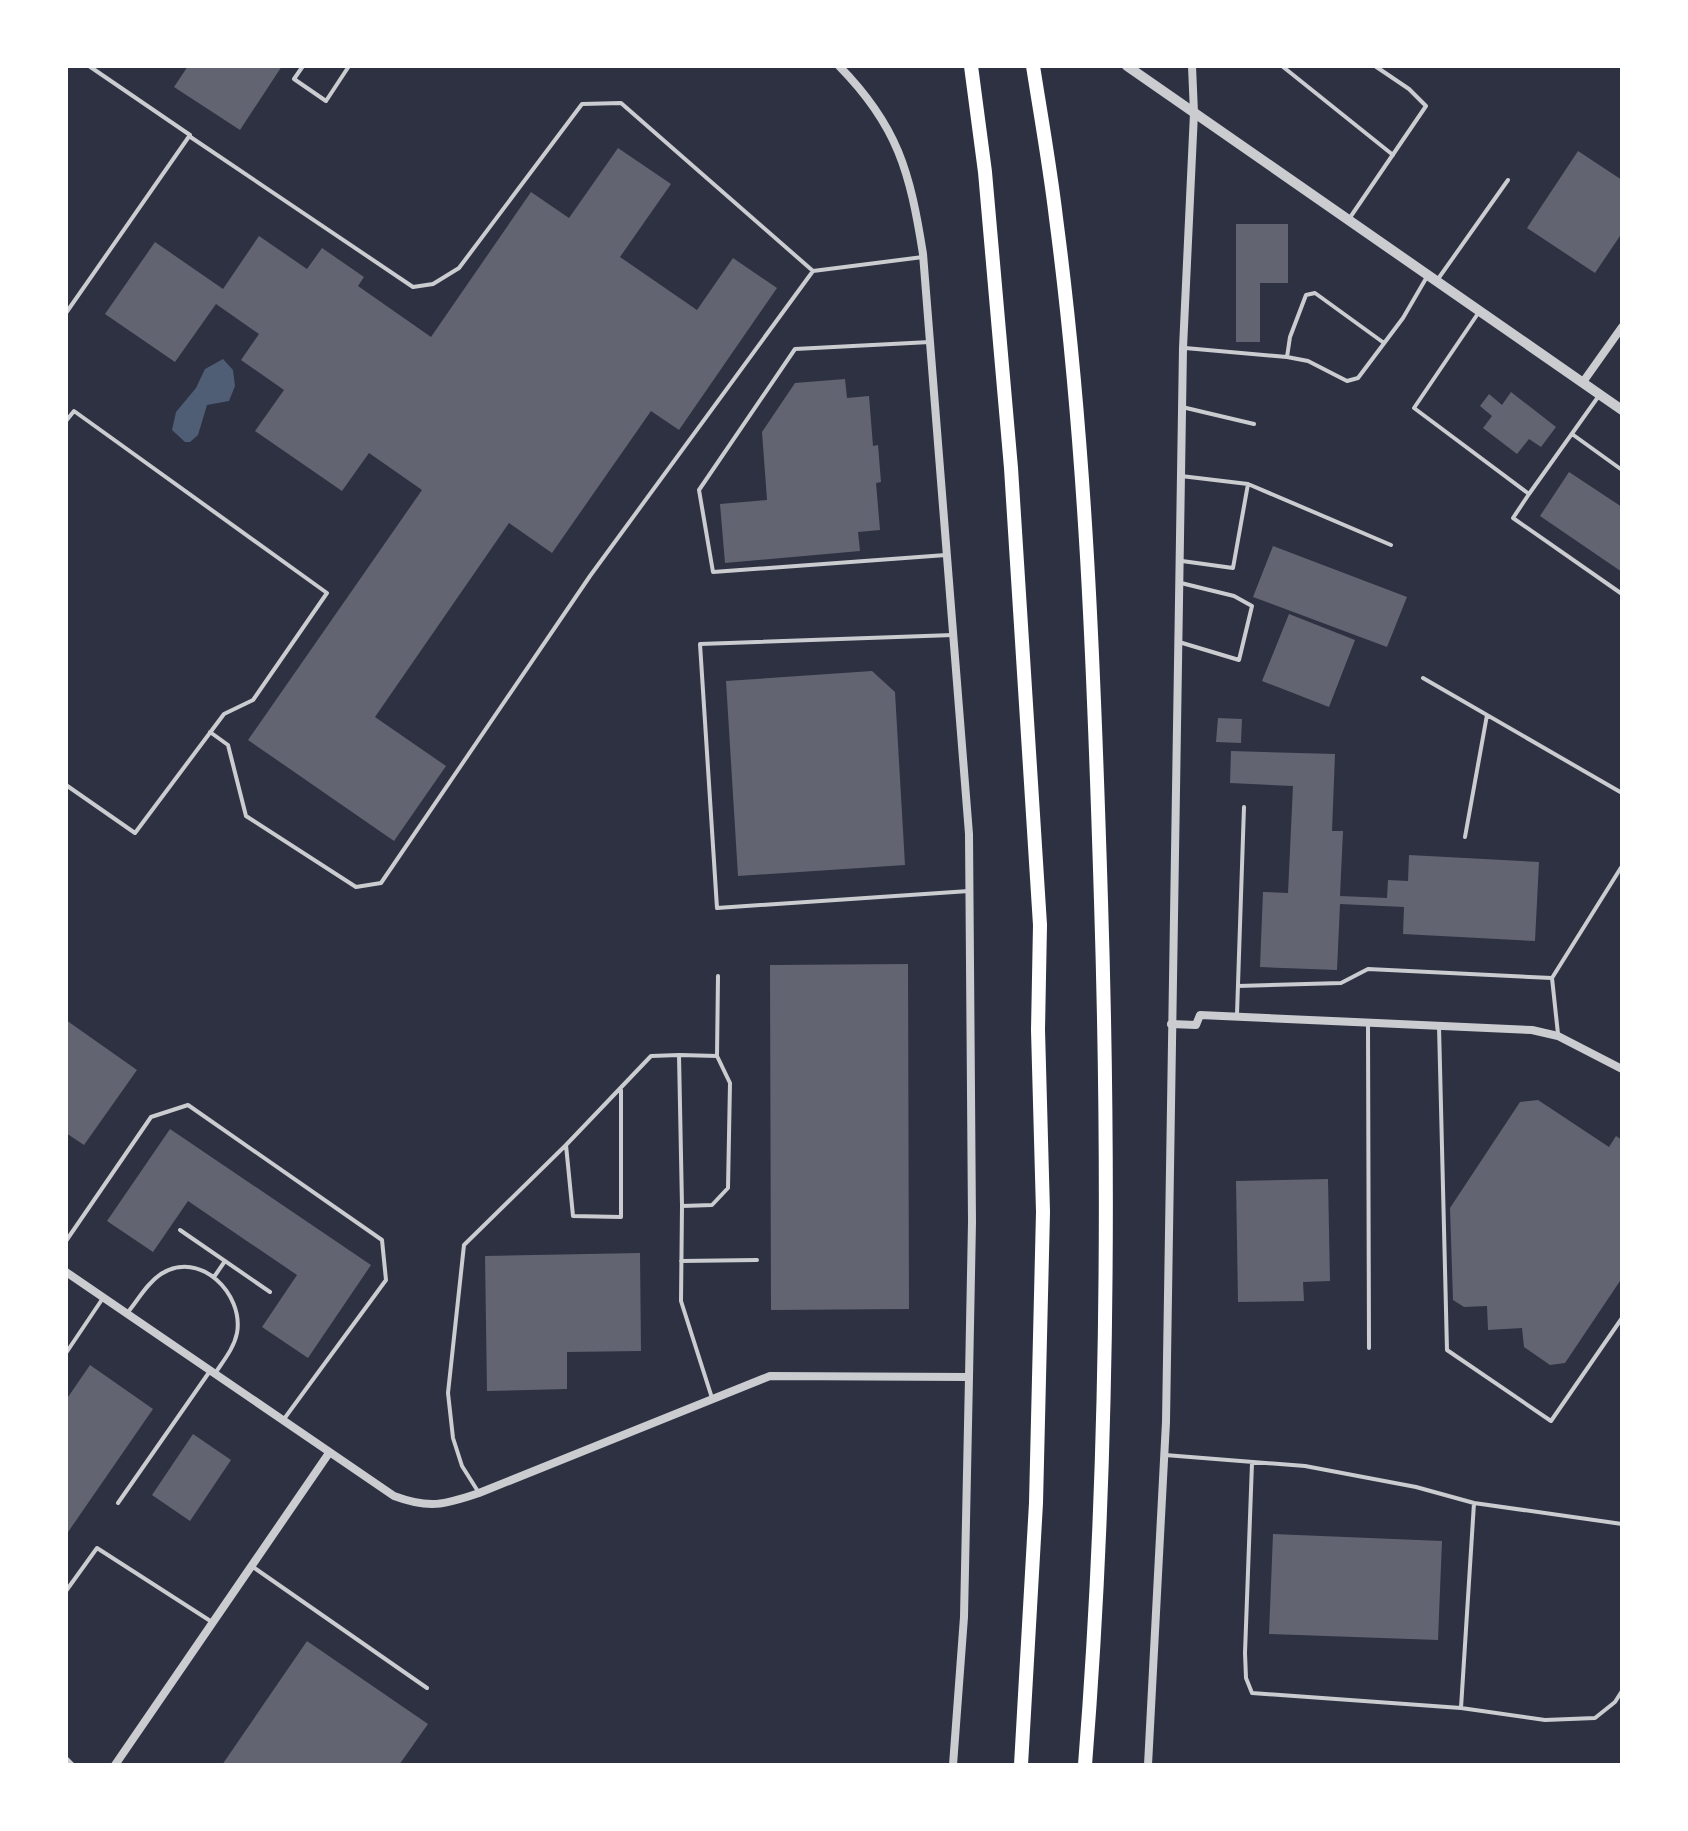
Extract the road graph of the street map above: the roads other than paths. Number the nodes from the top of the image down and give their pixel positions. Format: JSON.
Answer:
{"nodes":[{"id":1,"x":89,"y":66,"type":"edge"},
{"id":2,"x":303,"y":66,"type":"edge"},
{"id":3,"x":349,"y":66,"type":"edge"},
{"id":4,"x":839,"y":66,"type":"edge"},
{"id":5,"x":971,"y":66,"type":"edge"},
{"id":6,"x":1033,"y":66,"type":"edge"},
{"id":7,"x":1127,"y":66,"type":"edge"},
{"id":8,"x":1192,"y":66,"type":"edge"},
{"id":9,"x":1282,"y":66,"type":"edge"},
{"id":10,"x":1375,"y":66,"type":"edge"},
{"id":11,"x":1194,"y":113,"type":"junction"},
{"id":12,"x":189,"y":136,"type":"junction"},
{"id":13,"x":1393,"y":155,"type":"junction"},
{"id":14,"x":1508,"y":180,"type":"dead end"},
{"id":15,"x":1349,"y":219,"type":"junction"},
{"id":16,"x":923,"y":257,"type":"junction"},
{"id":17,"x":813,"y":271,"type":"junction"},
{"id":18,"x":1433,"y":276,"type":"junction"},
{"id":19,"x":1480,"y":310,"type":"junction"},
{"id":20,"x":66,"y":313,"type":"edge"},
{"id":21,"x":1622,"y":327,"type":"edge"},
{"id":22,"x":930,"y":342,"type":"junction"},
{"id":23,"x":1384,"y":343,"type":"junction"},
{"id":24,"x":1183,"y":348,"type":"junction"},
{"id":25,"x":1287,"y":357,"type":"junction"},
{"id":26,"x":1583,"y":382,"type":"junction"},
{"id":27,"x":1600,"y":394,"type":"junction"},
{"id":28,"x":1182,"y":407,"type":"junction"},
{"id":29,"x":1622,"y":410,"type":"edge"},
{"id":30,"x":66,"y":421,"type":"edge"},
{"id":31,"x":1254,"y":424,"type":"dead end"},
{"id":32,"x":1572,"y":434,"type":"junction"},
{"id":33,"x":1622,"y":470,"type":"edge"},
{"id":34,"x":1181,"y":476,"type":"junction"},
{"id":35,"x":1248,"y":484,"type":"junction"},
{"id":36,"x":1529,"y":494,"type":"junction"},
{"id":37,"x":1391,"y":545,"type":"dead end"},
{"id":38,"x":947,"y":555,"type":"junction"},
{"id":39,"x":1180,"y":560,"type":"junction"},
{"id":40,"x":1181,"y":583,"type":"junction"},
{"id":41,"x":1622,"y":594,"type":"edge"},
{"id":42,"x":953,"y":635,"type":"junction"},
{"id":43,"x":1179,"y":642,"type":"junction"},
{"id":44,"x":1423,"y":678,"type":"dead end"},
{"id":45,"x":1487,"y":715,"type":"junction"},
{"id":46,"x":210,"y":732,"type":"junction"},
{"id":47,"x":66,"y":785,"type":"edge"},
{"id":48,"x":1622,"y":793,"type":"edge"},
{"id":49,"x":1244,"y":807,"type":"dead end"},
{"id":50,"x":1465,"y":837,"type":"dead end"},
{"id":51,"x":1622,"y":866,"type":"edge"},
{"id":52,"x":970,"y":891,"type":"junction"},
{"id":53,"x":718,"y":976,"type":"dead end"},
{"id":54,"x":1552,"y":978,"type":"junction"},
{"id":55,"x":1238,"y":986,"type":"junction"},
{"id":56,"x":1237,"y":1017,"type":"junction"},
{"id":57,"x":1368,"y":1023,"type":"junction"},
{"id":58,"x":1171,"y":1024,"type":"junction"},
{"id":59,"x":1439,"y":1026,"type":"junction"},
{"id":60,"x":1558,"y":1036,"type":"junction"},
{"id":61,"x":679,"y":1055,"type":"junction"},
{"id":62,"x":717,"y":1056,"type":"junction"},
{"id":63,"x":1622,"y":1069,"type":"edge"},
{"id":64,"x":621,"y":1088,"type":"junction"},
{"id":65,"x":566,"y":1145,"type":"junction"},
{"id":66,"x":682,"y":1206,"type":"junction"},
{"id":67,"x":180,"y":1230,"type":"dead end"},
{"id":68,"x":66,"y":1241,"type":"edge"},
{"id":69,"x":757,"y":1260,"type":"dead end"},
{"id":70,"x":225,"y":1261,"type":"junction"},
{"id":71,"x":681,"y":1261,"type":"junction"},
{"id":72,"x":66,"y":1272,"type":"edge"},
{"id":73,"x":214,"y":1277,"type":"junction"},
{"id":74,"x":270,"y":1292,"type":"dead end"},
{"id":75,"x":103,"y":1298,"type":"junction"},
{"id":76,"x":127,"y":1314,"type":"junction"},
{"id":77,"x":1622,"y":1318,"type":"edge"},
{"id":78,"x":1369,"y":1348,"type":"dead end"},
{"id":79,"x":66,"y":1353,"type":"edge"},
{"id":80,"x":212,"y":1373,"type":"junction"},
{"id":81,"x":969,"y":1377,"type":"junction"},
{"id":82,"x":712,"y":1398,"type":"junction"},
{"id":83,"x":282,"y":1421,"type":"junction"},
{"id":84,"x":329,"y":1453,"type":"junction"},
{"id":85,"x":1165,"y":1455,"type":"junction"},
{"id":86,"x":1252,"y":1463,"type":"junction"},
{"id":87,"x":479,"y":1493,"type":"junction"},
{"id":88,"x":118,"y":1503,"type":"dead end"},
{"id":89,"x":1474,"y":1503,"type":"junction"},
{"id":90,"x":1622,"y":1524,"type":"edge"},
{"id":91,"x":251,"y":1566,"type":"junction"},
{"id":92,"x":66,"y":1591,"type":"edge"},
{"id":93,"x":213,"y":1622,"type":"junction"},
{"id":94,"x":427,"y":1688,"type":"dead end"},
{"id":95,"x":1622,"y":1691,"type":"edge"},
{"id":96,"x":1461,"y":1708,"type":"junction"},
{"id":97,"x":66,"y":1758,"type":"edge"},
{"id":98,"x":73,"y":1765,"type":"edge"},
{"id":99,"x":115,"y":1765,"type":"edge"},
{"id":100,"x":953,"y":1765,"type":"edge"},
{"id":101,"x":1021,"y":1765,"type":"edge"},
{"id":102,"x":1085,"y":1765,"type":"edge"},
{"id":103,"x":1148,"y":1765,"type":"edge"}],
"edges":[{"from":1,"to":12,"type":"lane"},
{"from":2,"to":3,"type":"lane"},
{"from":4,"to":16,"type":"street"},
{"from":5,"to":101,"type":"highway"},
{"from":6,"to":102,"type":"highway"},
{"from":7,"to":11,"type":"street"},
{"from":8,"to":11,"type":"street"},
{"from":9,"to":13,"type":"lane"},
{"from":10,"to":13,"type":"lane"},
{"from":11,"to":15,"type":"street"},
{"from":11,"to":24,"type":"street"},
{"from":12,"to":17,"type":"lane"},
{"from":12,"to":20,"type":"lane"},
{"from":13,"to":15,"type":"lane"},
{"from":14,"to":18,"type":"lane"},
{"from":15,"to":18,"type":"street"},
{"from":16,"to":17,"type":"lane"},
{"from":16,"to":22,"type":"street"},
{"from":17,"to":46,"type":"lane"},
{"from":18,"to":19,"type":"street"},
{"from":18,"to":23,"type":"lane"},
{"from":19,"to":26,"type":"street"},
{"from":19,"to":36,"type":"lane"},
{"from":21,"to":26,"type":"street"},
{"from":22,"to":38,"type":"street"},
{"from":22,"to":38,"type":"lane"},
{"from":23,"to":25,"type":"lane"},
{"from":23,"to":25,"type":"lane"},
{"from":24,"to":25,"type":"lane"},
{"from":24,"to":28,"type":"street"},
{"from":26,"to":27,"type":"street"},
{"from":27,"to":29,"type":"street"},
{"from":27,"to":32,"type":"lane"},
{"from":28,"to":31,"type":"lane"},
{"from":28,"to":34,"type":"street"},
{"from":30,"to":46,"type":"lane"},
{"from":32,"to":33,"type":"lane"},
{"from":32,"to":36,"type":"lane"},
{"from":34,"to":35,"type":"lane"},
{"from":34,"to":39,"type":"street"},
{"from":35,"to":37,"type":"lane"},
{"from":35,"to":39,"type":"lane"},
{"from":36,"to":41,"type":"lane"},
{"from":38,"to":42,"type":"street"},
{"from":39,"to":40,"type":"street"},
{"from":40,"to":43,"type":"street"},
{"from":40,"to":43,"type":"lane"},
{"from":42,"to":52,"type":"street"},
{"from":42,"to":52,"type":"lane"},
{"from":43,"to":58,"type":"street"},
{"from":44,"to":45,"type":"lane"},
{"from":45,"to":48,"type":"lane"},
{"from":45,"to":50,"type":"lane"},
{"from":46,"to":47,"type":"lane"},
{"from":49,"to":55,"type":"lane"},
{"from":51,"to":54,"type":"lane"},
{"from":52,"to":81,"type":"street"},
{"from":53,"to":62,"type":"lane"},
{"from":54,"to":55,"type":"lane"},
{"from":54,"to":60,"type":"lane"},
{"from":55,"to":56,"type":"lane"},
{"from":56,"to":57,"type":"street"},
{"from":56,"to":58,"type":"street"},
{"from":57,"to":59,"type":"street"},
{"from":57,"to":78,"type":"lane"},
{"from":58,"to":85,"type":"street"},
{"from":59,"to":60,"type":"street"},
{"from":59,"to":77,"type":"lane"},
{"from":60,"to":63,"type":"street"},
{"from":61,"to":62,"type":"lane"},
{"from":61,"to":64,"type":"lane"},
{"from":61,"to":66,"type":"lane"},
{"from":62,"to":66,"type":"lane"},
{"from":64,"to":65,"type":"lane"},
{"from":64,"to":65,"type":"lane"},
{"from":65,"to":87,"type":"lane"},
{"from":66,"to":71,"type":"lane"},
{"from":67,"to":70,"type":"lane"},
{"from":68,"to":83,"type":"lane"},
{"from":69,"to":71,"type":"lane"},
{"from":70,"to":73,"type":"lane"},
{"from":70,"to":74,"type":"lane"},
{"from":71,"to":82,"type":"lane"},
{"from":72,"to":75,"type":"street"},
{"from":73,"to":76,"type":"lane"},
{"from":73,"to":80,"type":"lane"},
{"from":75,"to":76,"type":"street"},
{"from":75,"to":79,"type":"lane"},
{"from":76,"to":80,"type":"street"},
{"from":80,"to":83,"type":"street"},
{"from":80,"to":88,"type":"lane"},
{"from":81,"to":82,"type":"street"},
{"from":81,"to":100,"type":"street"},
{"from":82,"to":87,"type":"street"},
{"from":83,"to":84,"type":"street"},
{"from":84,"to":87,"type":"street"},
{"from":84,"to":91,"type":"street"},
{"from":85,"to":86,"type":"lane"},
{"from":85,"to":103,"type":"street"},
{"from":86,"to":89,"type":"lane"},
{"from":86,"to":96,"type":"lane"},
{"from":89,"to":90,"type":"lane"},
{"from":89,"to":96,"type":"lane"},
{"from":91,"to":93,"type":"street"},
{"from":91,"to":94,"type":"lane"},
{"from":92,"to":93,"type":"lane"},
{"from":93,"to":99,"type":"street"},
{"from":95,"to":96,"type":"lane"},
{"from":97,"to":98,"type":"lane"}]}
